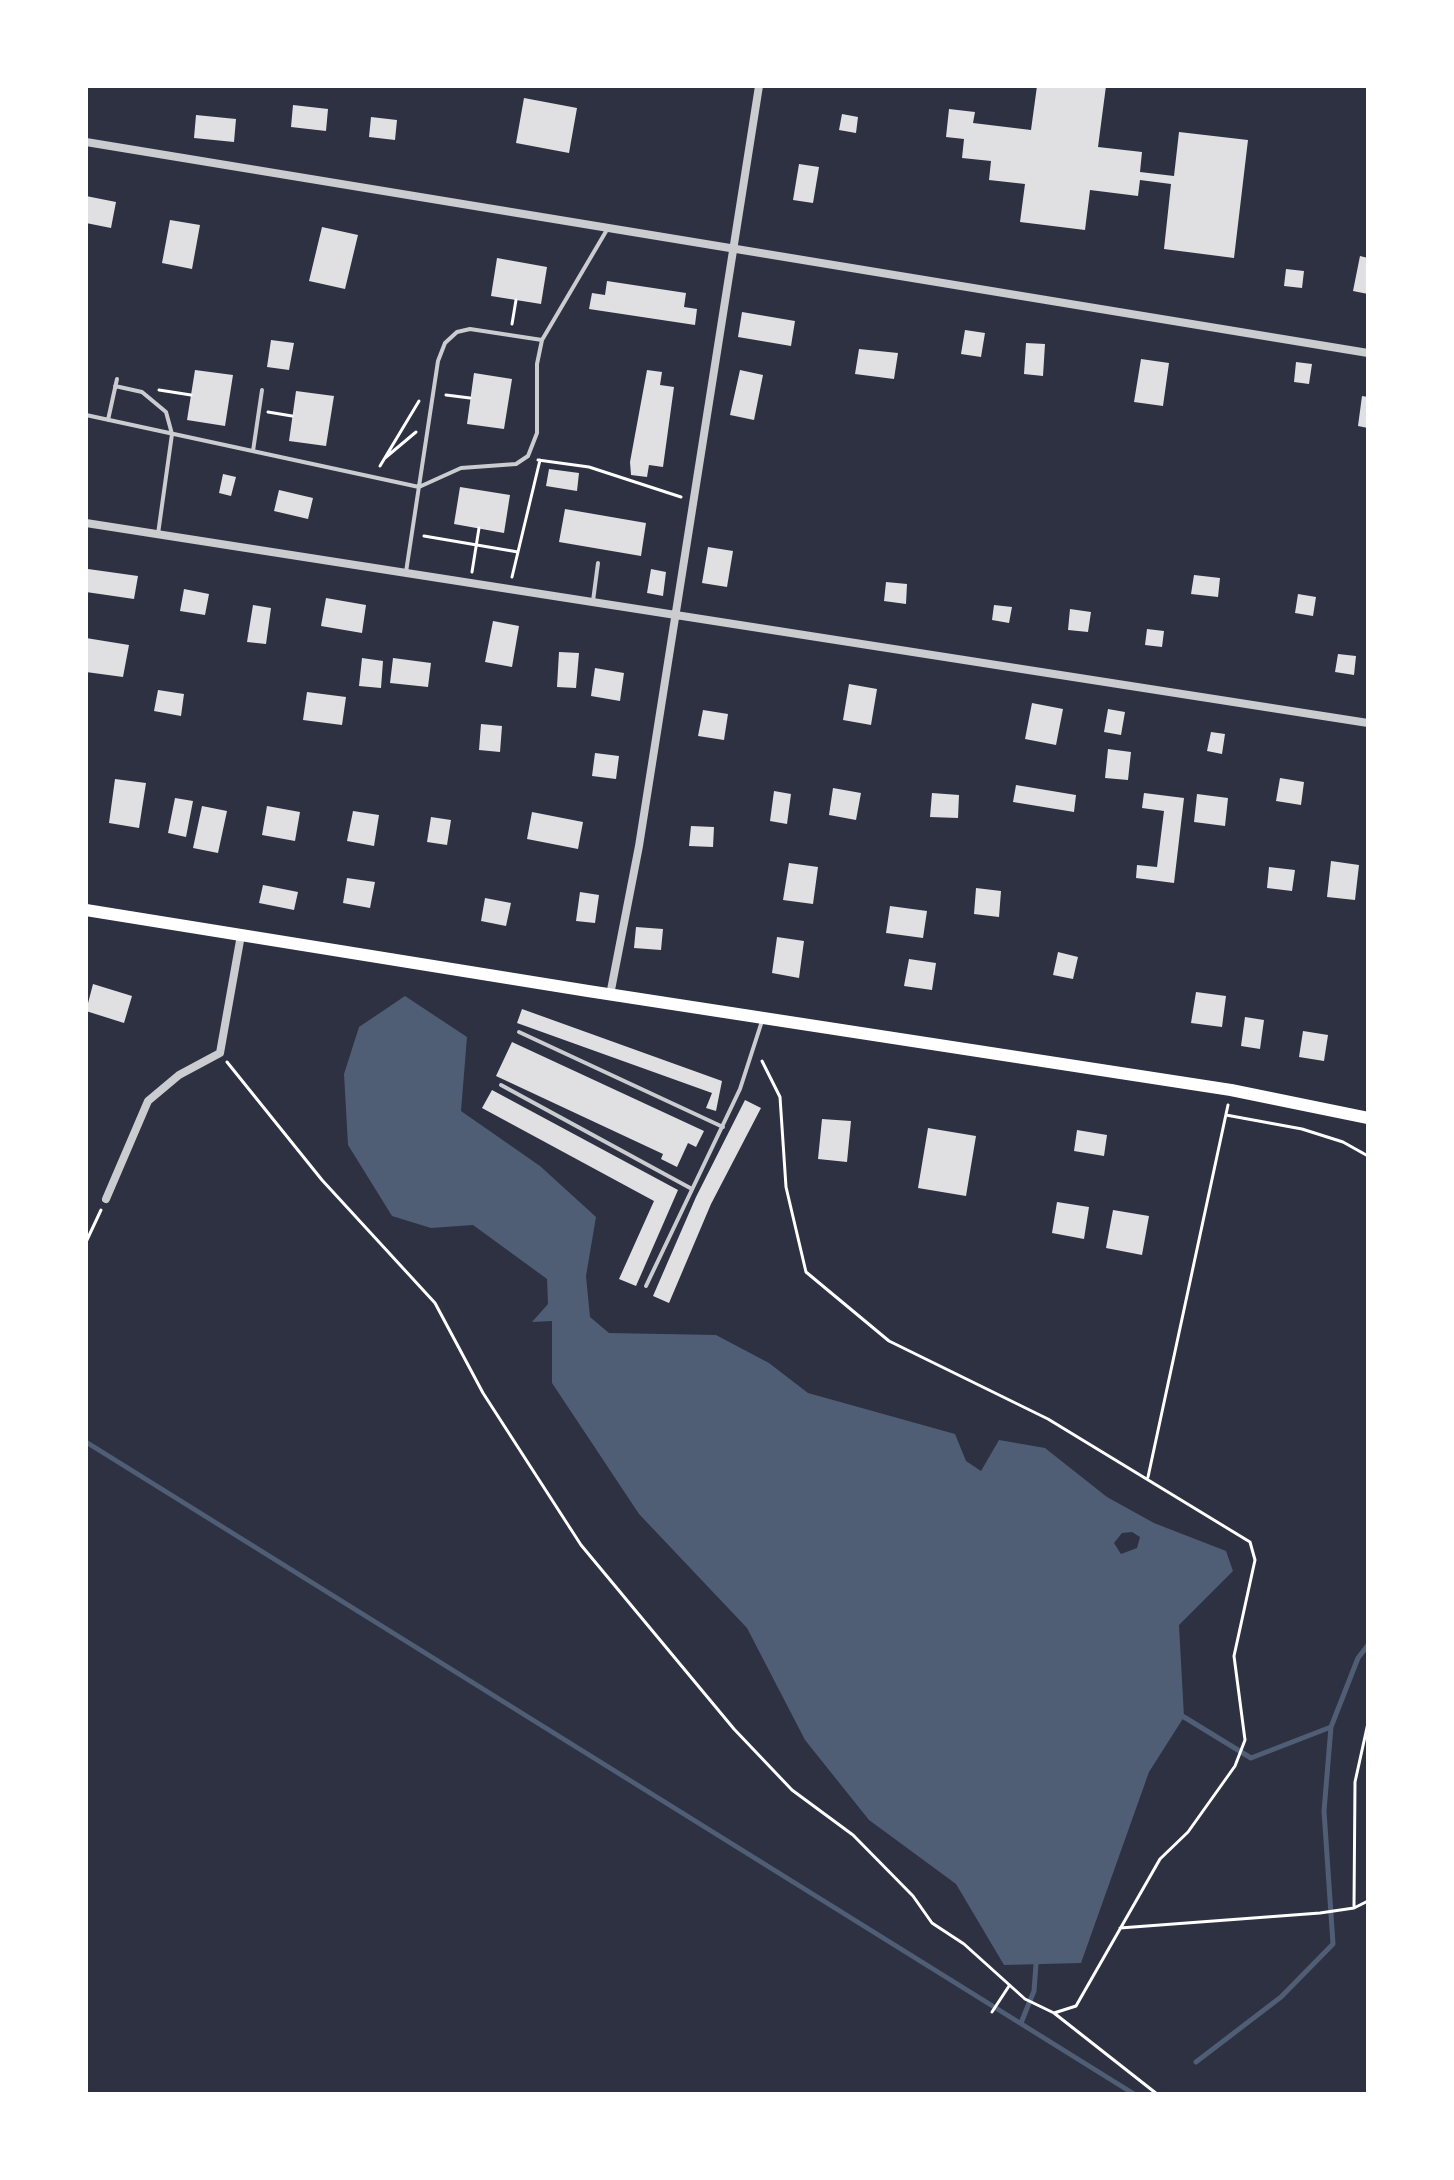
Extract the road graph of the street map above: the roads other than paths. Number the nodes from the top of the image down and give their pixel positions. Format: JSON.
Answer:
{"nodes":[{"id":1,"x":759,"y":86,"type":"edge"},
{"id":2,"x":86,"y":142,"type":"edge"},
{"id":3,"x":608,"y":228,"type":"junction"},
{"id":4,"x":731,"y":249,"type":"junction"},
{"id":5,"x":542,"y":340,"type":"junction"},
{"id":6,"x":1368,"y":353,"type":"edge"},
{"id":7,"x":117,"y":379,"type":"dead end"},
{"id":8,"x":115,"y":386,"type":"junction"},
{"id":9,"x":262,"y":390,"type":"dead end"},
{"id":10,"x":86,"y":415,"type":"edge"},
{"id":11,"x":108,"y":420,"type":"junction"},
{"id":12,"x":172,"y":434,"type":"junction"},
{"id":13,"x":253,"y":451,"type":"junction"},
{"id":14,"x":419,"y":487,"type":"junction"},
{"id":15,"x":86,"y":523,"type":"edge"},
{"id":16,"x":158,"y":534,"type":"junction"},
{"id":17,"x":598,"y":563,"type":"dead end"},
{"id":18,"x":406,"y":572,"type":"junction"},
{"id":19,"x":593,"y":601,"type":"junction"},
{"id":20,"x":675,"y":613,"type":"junction"},
{"id":21,"x":1368,"y":723,"type":"edge"},
{"id":22,"x":86,"y":910,"type":"edge"},
{"id":23,"x":241,"y":935,"type":"junction"},
{"id":24,"x":610,"y":995,"type":"junction"},
{"id":25,"x":763,"y":1018,"type":"junction"},
{"id":26,"x":519,"y":1032,"type":"dead end"},
{"id":27,"x":501,"y":1085,"type":"dead end"},
{"id":28,"x":1368,"y":1118,"type":"edge"},
{"id":29,"x":723,"y":1127,"type":"junction"},
{"id":30,"x":692,"y":1189,"type":"junction"},
{"id":31,"x":106,"y":1199,"type":"road end"},
{"id":32,"x":646,"y":1286,"type":"dead end"}],
"edges":[{"from":1,"to":4,"type":"street"},
{"from":2,"to":3,"type":"street"},
{"from":3,"to":4,"type":"street"},
{"from":3,"to":5,"type":"lane"},
{"from":4,"to":6,"type":"street"},
{"from":4,"to":20,"type":"street"},
{"from":5,"to":14,"type":"lane"},
{"from":5,"to":14,"type":"lane"},
{"from":7,"to":8,"type":"lane"},
{"from":8,"to":11,"type":"lane"},
{"from":8,"to":12,"type":"lane"},
{"from":9,"to":13,"type":"lane"},
{"from":10,"to":11,"type":"lane"},
{"from":11,"to":12,"type":"lane"},
{"from":12,"to":13,"type":"lane"},
{"from":12,"to":16,"type":"lane"},
{"from":13,"to":14,"type":"lane"},
{"from":14,"to":18,"type":"lane"},
{"from":15,"to":16,"type":"street"},
{"from":16,"to":18,"type":"street"},
{"from":17,"to":19,"type":"lane"},
{"from":18,"to":19,"type":"street"},
{"from":19,"to":20,"type":"street"},
{"from":20,"to":21,"type":"street"},
{"from":20,"to":24,"type":"street"},
{"from":22,"to":23,"type":"main road"},
{"from":23,"to":24,"type":"main road"},
{"from":23,"to":31,"type":"street"},
{"from":24,"to":25,"type":"main road"},
{"from":25,"to":28,"type":"main road"},
{"from":25,"to":29,"type":"lane"},
{"from":26,"to":29,"type":"lane"},
{"from":27,"to":30,"type":"lane"},
{"from":29,"to":30,"type":"lane"},
{"from":30,"to":32,"type":"lane"}]}
